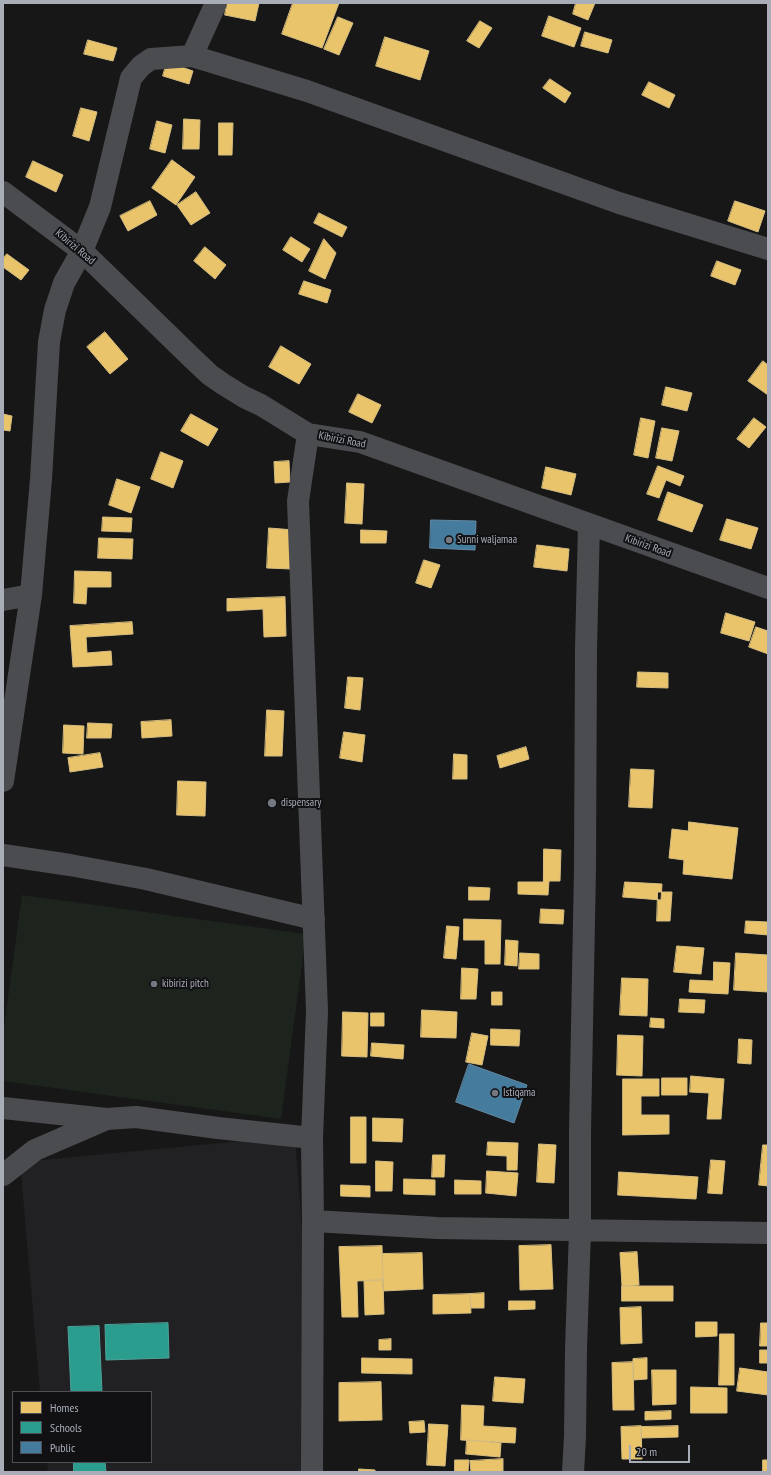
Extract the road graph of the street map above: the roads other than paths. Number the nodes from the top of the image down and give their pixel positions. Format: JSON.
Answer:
{"nodes":[{"id":1,"x":216,"y":3,"type":"edge"},
{"id":2,"x":192,"y":56,"type":"junction"},
{"id":3,"x":3,"y":192,"type":"edge"},
{"id":4,"x":768,"y":249,"type":"edge"},
{"id":5,"x":82,"y":250,"type":"junction"},
{"id":6,"x":308,"y":434,"type":"junction"},
{"id":7,"x":589,"y":524,"type":"junction"},
{"id":8,"x":768,"y":588,"type":"edge"},
{"id":9,"x":31,"y":595,"type":"junction"},
{"id":10,"x":3,"y":600,"type":"edge"},
{"id":11,"x":3,"y":781,"type":"edge"},
{"id":12,"x":3,"y":855,"type":"edge"},
{"id":13,"x":314,"y":919,"type":"junction"},
{"id":14,"x":3,"y":1108,"type":"edge"},
{"id":15,"x":107,"y":1119,"type":"junction"},
{"id":16,"x":312,"y":1138,"type":"junction"},
{"id":17,"x":3,"y":1175,"type":"edge"},
{"id":18,"x":313,"y":1221,"type":"junction"},
{"id":19,"x":580,"y":1230,"type":"junction"},
{"id":20,"x":768,"y":1233,"type":"edge"},
{"id":21,"x":312,"y":1472,"type":"edge"},
{"id":22,"x":573,"y":1472,"type":"edge"}],
"edges":[{"from":1,"to":2,"type":"street"},
{"from":2,"to":4,"type":"street"},
{"from":2,"to":5,"type":"street"},
{"from":3,"to":5,"type":"street","name":"Kibirizi Road"},
{"from":5,"to":6,"type":"street","name":"Kibirizi Road"},
{"from":5,"to":9,"type":"street"},
{"from":6,"to":7,"type":"street","name":"Kibirizi Road"},
{"from":6,"to":13,"type":"street"},
{"from":7,"to":8,"type":"street","name":"Kibirizi Road"},
{"from":7,"to":19,"type":"street"},
{"from":9,"to":10,"type":"street"},
{"from":9,"to":11,"type":"street"},
{"from":12,"to":13,"type":"street"},
{"from":13,"to":16,"type":"street"},
{"from":14,"to":15,"type":"street"},
{"from":15,"to":16,"type":"street"},
{"from":15,"to":17,"type":"street"},
{"from":16,"to":18,"type":"street"},
{"from":18,"to":19,"type":"street"},
{"from":18,"to":21,"type":"street"},
{"from":19,"to":20,"type":"street"},
{"from":19,"to":22,"type":"street"}]}
